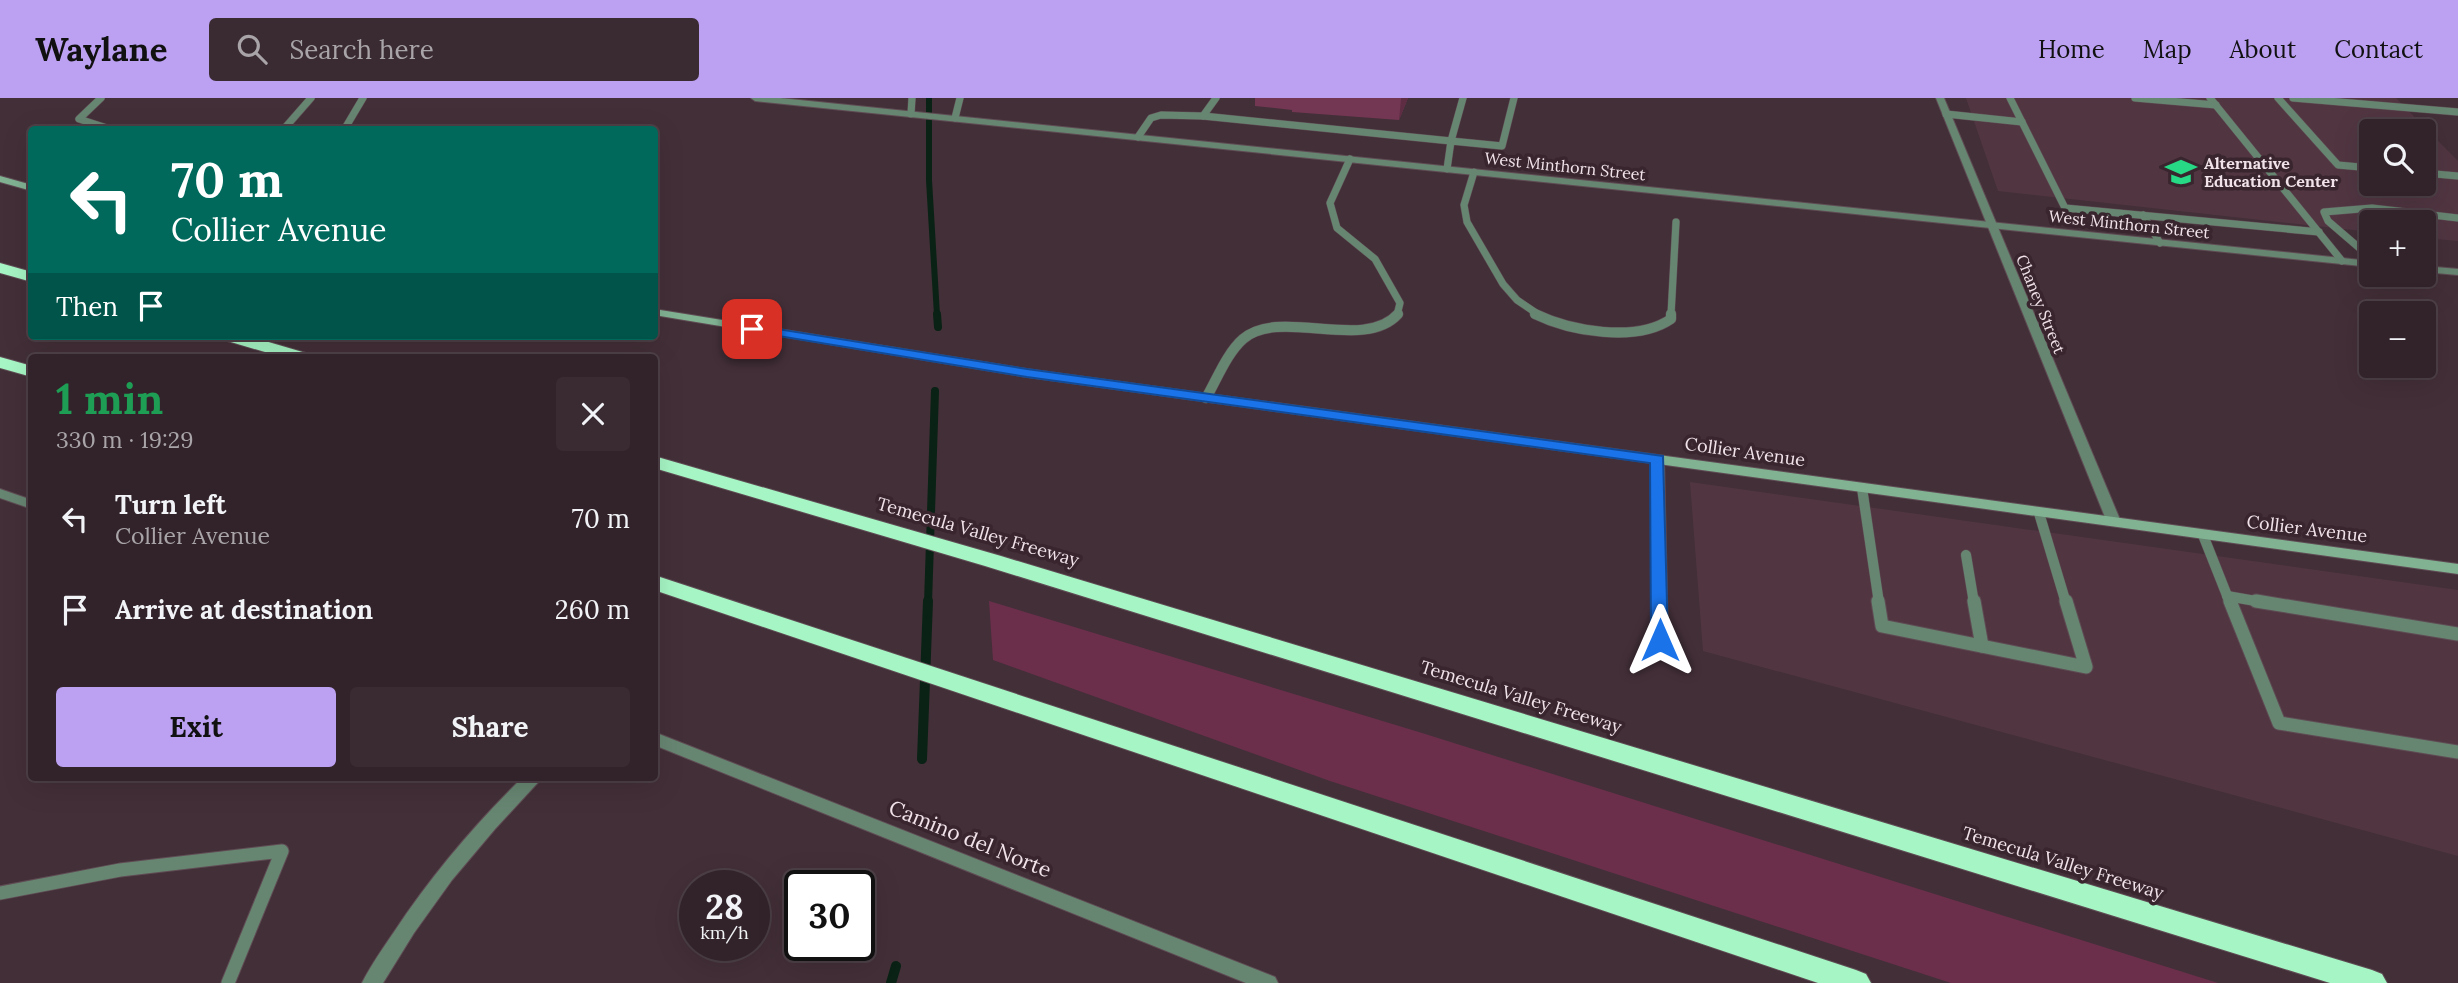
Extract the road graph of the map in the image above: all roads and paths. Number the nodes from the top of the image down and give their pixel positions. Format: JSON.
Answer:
{"nodes":[{"id":1,"x":101,"y":98,"type":"edge"},
{"id":2,"x":311,"y":98,"type":"edge"},
{"id":3,"x":363,"y":98,"type":"edge"},
{"id":4,"x":755,"y":98,"type":"edge"},
{"id":5,"x":912,"y":98,"type":"edge"},
{"id":6,"x":960,"y":98,"type":"edge"},
{"id":7,"x":1216,"y":98,"type":"edge"},
{"id":8,"x":1463,"y":98,"type":"edge"},
{"id":9,"x":1514,"y":98,"type":"edge"},
{"id":10,"x":1940,"y":98,"type":"edge"},
{"id":11,"x":2010,"y":98,"type":"edge"},
{"id":12,"x":2135,"y":98,"type":"edge"},
{"id":13,"x":2278,"y":98,"type":"edge"},
{"id":14,"x":2293,"y":98,"type":"edge"},
{"id":15,"x":2213,"y":101,"type":"edge"},
{"id":16,"x":2458,"y":112,"type":"edge"},
{"id":17,"x":911,"y":114,"type":"junction"},
{"id":18,"x":1946,"y":114,"type":"junction"},
{"id":19,"x":1203,"y":116,"type":"junction"},
{"id":20,"x":956,"y":118,"type":"junction"},
{"id":21,"x":2022,"y":122,"type":"junction"},
{"id":22,"x":101,"y":126,"type":"edge"},
{"id":23,"x":286,"y":126,"type":"edge"},
{"id":24,"x":346,"y":126,"type":"edge"},
{"id":25,"x":1138,"y":137,"type":"junction"},
{"id":26,"x":1451,"y":141,"type":"junction"},
{"id":27,"x":1350,"y":159,"type":"junction"},
{"id":28,"x":2359,"y":167,"type":"edge"},
{"id":29,"x":1447,"y":169,"type":"junction"},
{"id":30,"x":1474,"y":172,"type":"junction"},
{"id":31,"x":2436,"y":174,"type":"edge"},
{"id":32,"x":2458,"y":176,"type":"edge"},
{"id":33,"x":0,"y":179,"type":"edge"},
{"id":34,"x":28,"y":187,"type":"edge"},
{"id":35,"x":2381,"y":210,"type":"edge"},
{"id":36,"x":2143,"y":215,"type":"junction"},
{"id":37,"x":2436,"y":216,"type":"edge"},
{"id":38,"x":2458,"y":218,"type":"edge"},
{"id":39,"x":1676,"y":222,"type":"dead end"},
{"id":40,"x":1992,"y":226,"type":"junction"},
{"id":41,"x":2319,"y":232,"type":"junction"},
{"id":42,"x":2160,"y":243,"type":"junction"},
{"id":43,"x":2359,"y":248,"type":"edge"},
{"id":44,"x":2342,"y":261,"type":"junction"},
{"id":45,"x":2359,"y":263,"type":"edge"},
{"id":46,"x":0,"y":268,"type":"edge"},
{"id":47,"x":2436,"y":270,"type":"edge"},
{"id":48,"x":2458,"y":272,"type":"edge"},
{"id":49,"x":28,"y":276,"type":"edge"},
{"id":50,"x":658,"y":313,"type":"edge"},
{"id":51,"x":243,"y":340,"type":"edge"},
{"id":52,"x":290,"y":354,"type":"edge"},
{"id":53,"x":0,"y":362,"type":"edge"},
{"id":54,"x":28,"y":371,"type":"edge"},
{"id":55,"x":1206,"y":398,"type":"junction"},
{"id":56,"x":1658,"y":459,"type":"junction"},
{"id":57,"x":658,"y":463,"type":"edge"},
{"id":58,"x":1862,"y":488,"type":"junction"},
{"id":59,"x":0,"y":493,"type":"edge"},
{"id":60,"x":28,"y":504,"type":"edge"},
{"id":61,"x":2039,"y":513,"type":"junction"},
{"id":62,"x":2114,"y":522,"type":"junction"},
{"id":63,"x":2203,"y":535,"type":"junction"},
{"id":64,"x":1966,"y":555,"type":"dead end"},
{"id":65,"x":2458,"y":569,"type":"edge"},
{"id":66,"x":658,"y":583,"type":"edge"},
{"id":67,"x":2227,"y":596,"type":"junction"},
{"id":68,"x":2458,"y":634,"type":"edge"},
{"id":69,"x":1660,"y":640,"type":"dead end"},
{"id":70,"x":1982,"y":646,"type":"junction"},
{"id":71,"x":658,"y":740,"type":"edge"},
{"id":72,"x":2458,"y":752,"type":"edge"},
{"id":73,"x":530,"y":781,"type":"edge"},
{"id":74,"x":0,"y":893,"type":"edge"},
{"id":75,"x":228,"y":983,"type":"edge"},
{"id":76,"x":372,"y":983,"type":"edge"},
{"id":77,"x":1268,"y":983,"type":"edge"},
{"id":78,"x":1856,"y":983,"type":"edge"},
{"id":79,"x":2372,"y":983,"type":"edge"}],
"edges":[{"from":1,"to":22,"type":"lane"},
{"from":2,"to":23,"type":"lane"},
{"from":3,"to":24,"type":"lane"},
{"from":4,"to":17,"type":"street","name":"West Minthorn Street"},
{"from":5,"to":17,"type":"lane"},
{"from":6,"to":20,"type":"lane"},
{"from":7,"to":19,"type":"lane"},
{"from":8,"to":26,"type":"lane"},
{"from":9,"to":26,"type":"lane"},
{"from":10,"to":18,"type":"street","name":"Chaney Street"},
{"from":11,"to":21,"type":"lane"},
{"from":12,"to":15,"type":"lane"},
{"from":13,"to":28,"type":"lane"},
{"from":14,"to":16,"type":"lane"},
{"from":15,"to":41,"type":"lane"},
{"from":17,"to":20,"type":"street","name":"West Minthorn Street"},
{"from":18,"to":21,"type":"lane"},
{"from":18,"to":40,"type":"street","name":"Chaney Street"},
{"from":19,"to":25,"type":"lane"},
{"from":19,"to":26,"type":"lane"},
{"from":20,"to":25,"type":"street","name":"West Minthorn Street"},
{"from":21,"to":36,"type":"lane"},
{"from":25,"to":27,"type":"street","name":"West Minthorn Street"},
{"from":26,"to":29,"type":"lane"},
{"from":27,"to":29,"type":"street","name":"West Minthorn Street"},
{"from":27,"to":55,"type":"lane"},
{"from":29,"to":30,"type":"street","name":"West Minthorn Street"},
{"from":30,"to":39,"type":"lane"},
{"from":30,"to":40,"type":"street","name":"West Minthorn Street"},
{"from":31,"to":32,"type":"lane"},
{"from":33,"to":34,"type":"main road"},
{"from":35,"to":43,"type":"lane"},
{"from":36,"to":41,"type":"lane"},
{"from":36,"to":42,"type":"lane"},
{"from":37,"to":38,"type":"lane"},
{"from":40,"to":42,"type":"street","name":"West Minthorn Street"},
{"from":40,"to":62,"type":"street","name":"Chaney Street"},
{"from":41,"to":44,"type":"lane"},
{"from":42,"to":44,"type":"street","name":"West Minthorn Street"},
{"from":44,"to":45,"type":"street","name":"West Minthorn Street"},
{"from":46,"to":49,"type":"highway"},
{"from":47,"to":48,"type":"street"},
{"from":50,"to":55,"type":"main road","name":"Collier Avenue"},
{"from":51,"to":52,"type":"highway"},
{"from":53,"to":54,"type":"highway"},
{"from":55,"to":56,"type":"main road","name":"Collier Avenue"},
{"from":56,"to":58,"type":"main road","name":"Collier Avenue"},
{"from":56,"to":69,"type":"street"},
{"from":57,"to":79,"type":"highway","name":"Temecula Valley Freeway"},
{"from":58,"to":61,"type":"main road","name":"Collier Avenue"},
{"from":58,"to":70,"type":"lane"},
{"from":59,"to":60,"type":"street"},
{"from":61,"to":62,"type":"main road","name":"Collier Avenue"},
{"from":61,"to":70,"type":"lane"},
{"from":62,"to":63,"type":"main road","name":"Collier Avenue"},
{"from":63,"to":65,"type":"main road","name":"Collier Avenue"},
{"from":63,"to":67,"type":"lane"},
{"from":64,"to":70,"type":"lane"},
{"from":66,"to":78,"type":"highway"},
{"from":67,"to":68,"type":"lane"},
{"from":67,"to":72,"type":"lane"},
{"from":71,"to":77,"type":"street","name":"Camino del Norte"},
{"from":73,"to":76,"type":"street"},
{"from":74,"to":75,"type":"lane"}]}
